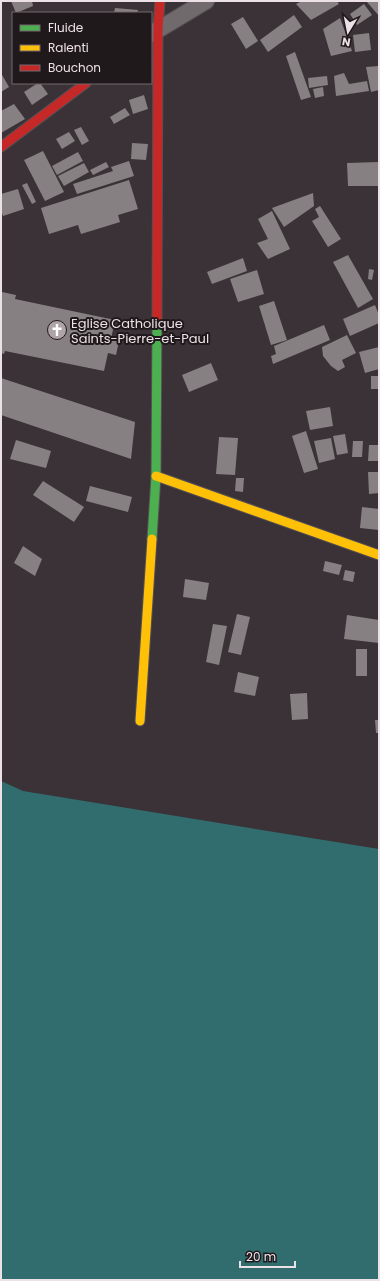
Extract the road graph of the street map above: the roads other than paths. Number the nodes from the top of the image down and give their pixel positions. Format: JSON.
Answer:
{"nodes":[{"id":1,"x":160,"y":1,"type":"edge"},
{"id":2,"x":206,"y":1,"type":"edge"},
{"id":3,"x":154,"y":31,"type":"edge"},
{"id":4,"x":85,"y":84,"type":"edge"},
{"id":5,"x":1,"y":147,"type":"edge"},
{"id":6,"x":156,"y":476,"type":"junction"},
{"id":7,"x":379,"y":555,"type":"edge"},
{"id":8,"x":140,"y":721,"type":"dead end"}],
"edges":[{"from":1,"to":3,"type":"street"},
{"from":2,"to":3,"type":"street"},
{"from":3,"to":6,"type":"street"},
{"from":4,"to":5,"type":"street"},
{"from":6,"to":7,"type":"street"},
{"from":6,"to":8,"type":"street"}]}
